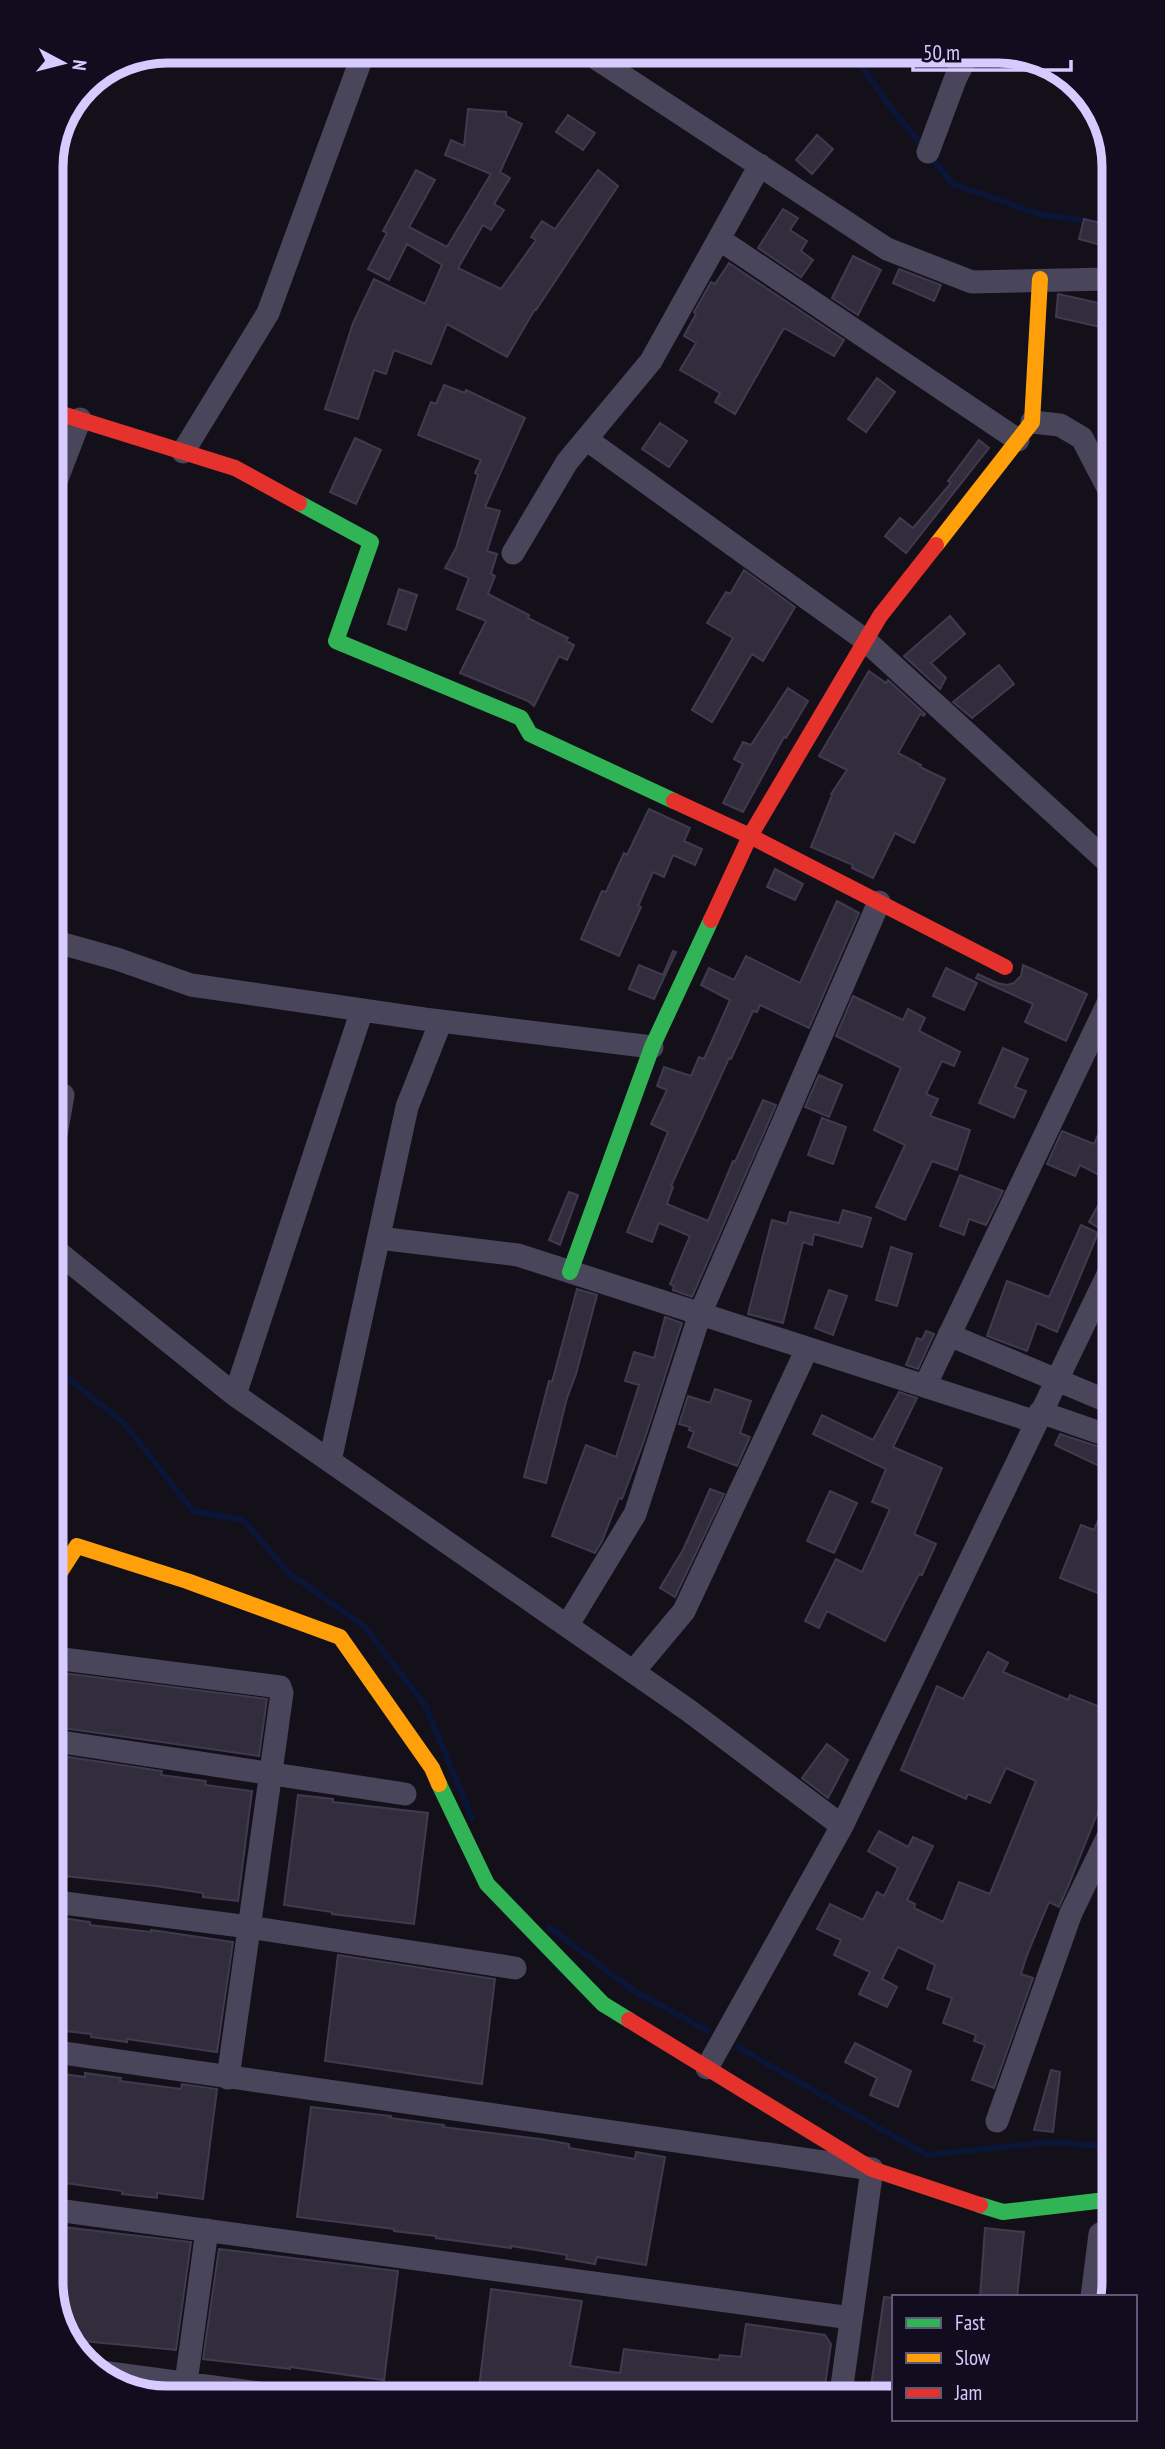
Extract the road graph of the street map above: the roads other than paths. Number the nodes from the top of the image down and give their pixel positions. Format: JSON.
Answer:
{"nodes":[{"id":1,"x":360,"y":63,"type":"edge"},
{"id":2,"x":602,"y":63,"type":"edge"},
{"id":3,"x":964,"y":63,"type":"edge"},
{"id":4,"x":928,"y":152,"type":"dead end"},
{"id":5,"x":760,"y":165,"type":"junction"},
{"id":6,"x":719,"y":239,"type":"junction"},
{"id":7,"x":1040,"y":279,"type":"junction"},
{"id":8,"x":1102,"y":279,"type":"edge"},
{"id":9,"x":63,"y":414,"type":"edge"},
{"id":10,"x":80,"y":419,"type":"junction"},
{"id":11,"x":1025,"y":431,"type":"junction"},
{"id":12,"x":586,"y":439,"type":"junction"},
{"id":13,"x":183,"y":452,"type":"junction"},
{"id":14,"x":63,"y":463,"type":"edge"},
{"id":15,"x":1102,"y":476,"type":"edge"},
{"id":16,"x":513,"y":553,"type":"dead end"},
{"id":17,"x":865,"y":640,"type":"junction"},
{"id":18,"x":750,"y":835,"type":"junction"},
{"id":19,"x":1102,"y":857,"type":"edge"},
{"id":20,"x":879,"y":902,"type":"junction"},
{"id":21,"x":63,"y":944,"type":"edge"},
{"id":22,"x":1005,"y":967,"type":"dead end"},
{"id":23,"x":362,"y":1010,"type":"junction"},
{"id":24,"x":1102,"y":1018,"type":"edge"},
{"id":25,"x":441,"y":1021,"type":"junction"},
{"id":26,"x":652,"y":1047,"type":"junction"},
{"id":27,"x":379,"y":1238,"type":"junction"},
{"id":28,"x":63,"y":1256,"type":"edge"},
{"id":29,"x":570,"y":1272,"type":"junction"},
{"id":30,"x":1102,"y":1286,"type":"edge"},
{"id":31,"x":700,"y":1314,"type":"junction"},
{"id":32,"x":949,"y":1335,"type":"junction"},
{"id":33,"x":807,"y":1349,"type":"junction"},
{"id":34,"x":1056,"y":1380,"type":"junction"},
{"id":35,"x":925,"y":1386,"type":"junction"},
{"id":36,"x":235,"y":1395,"type":"junction"},
{"id":37,"x":1102,"y":1399,"type":"edge"},
{"id":38,"x":1038,"y":1417,"type":"junction"},
{"id":39,"x":1102,"y":1434,"type":"edge"},
{"id":40,"x":330,"y":1461,"type":"junction"},
{"id":41,"x":63,"y":1568,"type":"edge"},
{"id":42,"x":567,"y":1626,"type":"junction"},
{"id":43,"x":63,"y":1659,"type":"edge"},
{"id":44,"x":633,"y":1672,"type":"junction"},
{"id":45,"x":63,"y":1742,"type":"edge"},
{"id":46,"x":271,"y":1775,"type":"junction"},
{"id":47,"x":405,"y":1794,"type":"dead end"},
{"id":48,"x":842,"y":1826,"type":"junction"},
{"id":49,"x":1102,"y":1849,"type":"edge"},
{"id":50,"x":63,"y":1903,"type":"edge"},
{"id":51,"x":249,"y":1927,"type":"junction"},
{"id":52,"x":515,"y":1968,"type":"dead end"},
{"id":53,"x":63,"y":2053,"type":"edge"},
{"id":54,"x":707,"y":2068,"type":"junction"},
{"id":55,"x":228,"y":2078,"type":"junction"},
{"id":56,"x":997,"y":2121,"type":"dead end"},
{"id":57,"x":872,"y":2169,"type":"junction"},
{"id":58,"x":1102,"y":2200,"type":"edge"},
{"id":59,"x":63,"y":2211,"type":"edge"},
{"id":60,"x":207,"y":2230,"type":"junction"},
{"id":61,"x":1100,"y":2234,"type":"dead end"},
{"id":62,"x":1092,"y":2295,"type":"edge"},
{"id":63,"x":851,"y":2318,"type":"junction"},
{"id":64,"x":127,"y":2378,"type":"edge"},
{"id":65,"x":166,"y":2386,"type":"edge"},
{"id":66,"x":186,"y":2386,"type":"edge"},
{"id":67,"x":842,"y":2386,"type":"edge"}],
"edges":[{"from":1,"to":13,"type":"street"},
{"from":2,"to":5,"type":"street"},
{"from":3,"to":4,"type":"street"},
{"from":5,"to":6,"type":"street"},
{"from":5,"to":7,"type":"street"},
{"from":6,"to":11,"type":"street"},
{"from":6,"to":12,"type":"street"},
{"from":7,"to":8,"type":"street"},
{"from":7,"to":11,"type":"street"},
{"from":9,"to":10,"type":"street"},
{"from":10,"to":13,"type":"street"},
{"from":10,"to":14,"type":"street"},
{"from":11,"to":15,"type":"street"},
{"from":11,"to":17,"type":"street"},
{"from":12,"to":16,"type":"street"},
{"from":12,"to":17,"type":"street"},
{"from":13,"to":18,"type":"street"},
{"from":17,"to":18,"type":"street"},
{"from":17,"to":19,"type":"street"},
{"from":18,"to":20,"type":"street"},
{"from":18,"to":26,"type":"street"},
{"from":20,"to":22,"type":"street"},
{"from":20,"to":31,"type":"street"},
{"from":21,"to":23,"type":"street"},
{"from":23,"to":25,"type":"street"},
{"from":23,"to":36,"type":"street"},
{"from":24,"to":32,"type":"street"},
{"from":25,"to":26,"type":"street"},
{"from":25,"to":27,"type":"street"},
{"from":26,"to":29,"type":"street"},
{"from":27,"to":29,"type":"street"},
{"from":27,"to":40,"type":"street"},
{"from":28,"to":36,"type":"street"},
{"from":29,"to":31,"type":"street"},
{"from":30,"to":34,"type":"street"},
{"from":31,"to":33,"type":"street"},
{"from":31,"to":42,"type":"street"},
{"from":32,"to":34,"type":"street"},
{"from":32,"to":35,"type":"street"},
{"from":33,"to":35,"type":"street"},
{"from":33,"to":44,"type":"street"},
{"from":34,"to":37,"type":"street"},
{"from":34,"to":38,"type":"street"},
{"from":35,"to":38,"type":"street"},
{"from":36,"to":40,"type":"street"},
{"from":38,"to":39,"type":"street"},
{"from":38,"to":48,"type":"street"},
{"from":40,"to":42,"type":"street"},
{"from":41,"to":54,"type":"street"},
{"from":42,"to":44,"type":"street"},
{"from":43,"to":46,"type":"street"},
{"from":44,"to":48,"type":"street"},
{"from":45,"to":46,"type":"street"},
{"from":46,"to":47,"type":"street"},
{"from":46,"to":51,"type":"street"},
{"from":48,"to":54,"type":"street"},
{"from":49,"to":56,"type":"street"},
{"from":50,"to":51,"type":"street"},
{"from":51,"to":52,"type":"street"},
{"from":51,"to":55,"type":"street"},
{"from":53,"to":55,"type":"street"},
{"from":54,"to":57,"type":"street"},
{"from":55,"to":57,"type":"street"},
{"from":57,"to":58,"type":"street"},
{"from":57,"to":63,"type":"street"},
{"from":59,"to":60,"type":"street"},
{"from":60,"to":63,"type":"street"},
{"from":60,"to":66,"type":"street"},
{"from":61,"to":62,"type":"street"},
{"from":63,"to":67,"type":"street"},
{"from":64,"to":65,"type":"street"}]}
